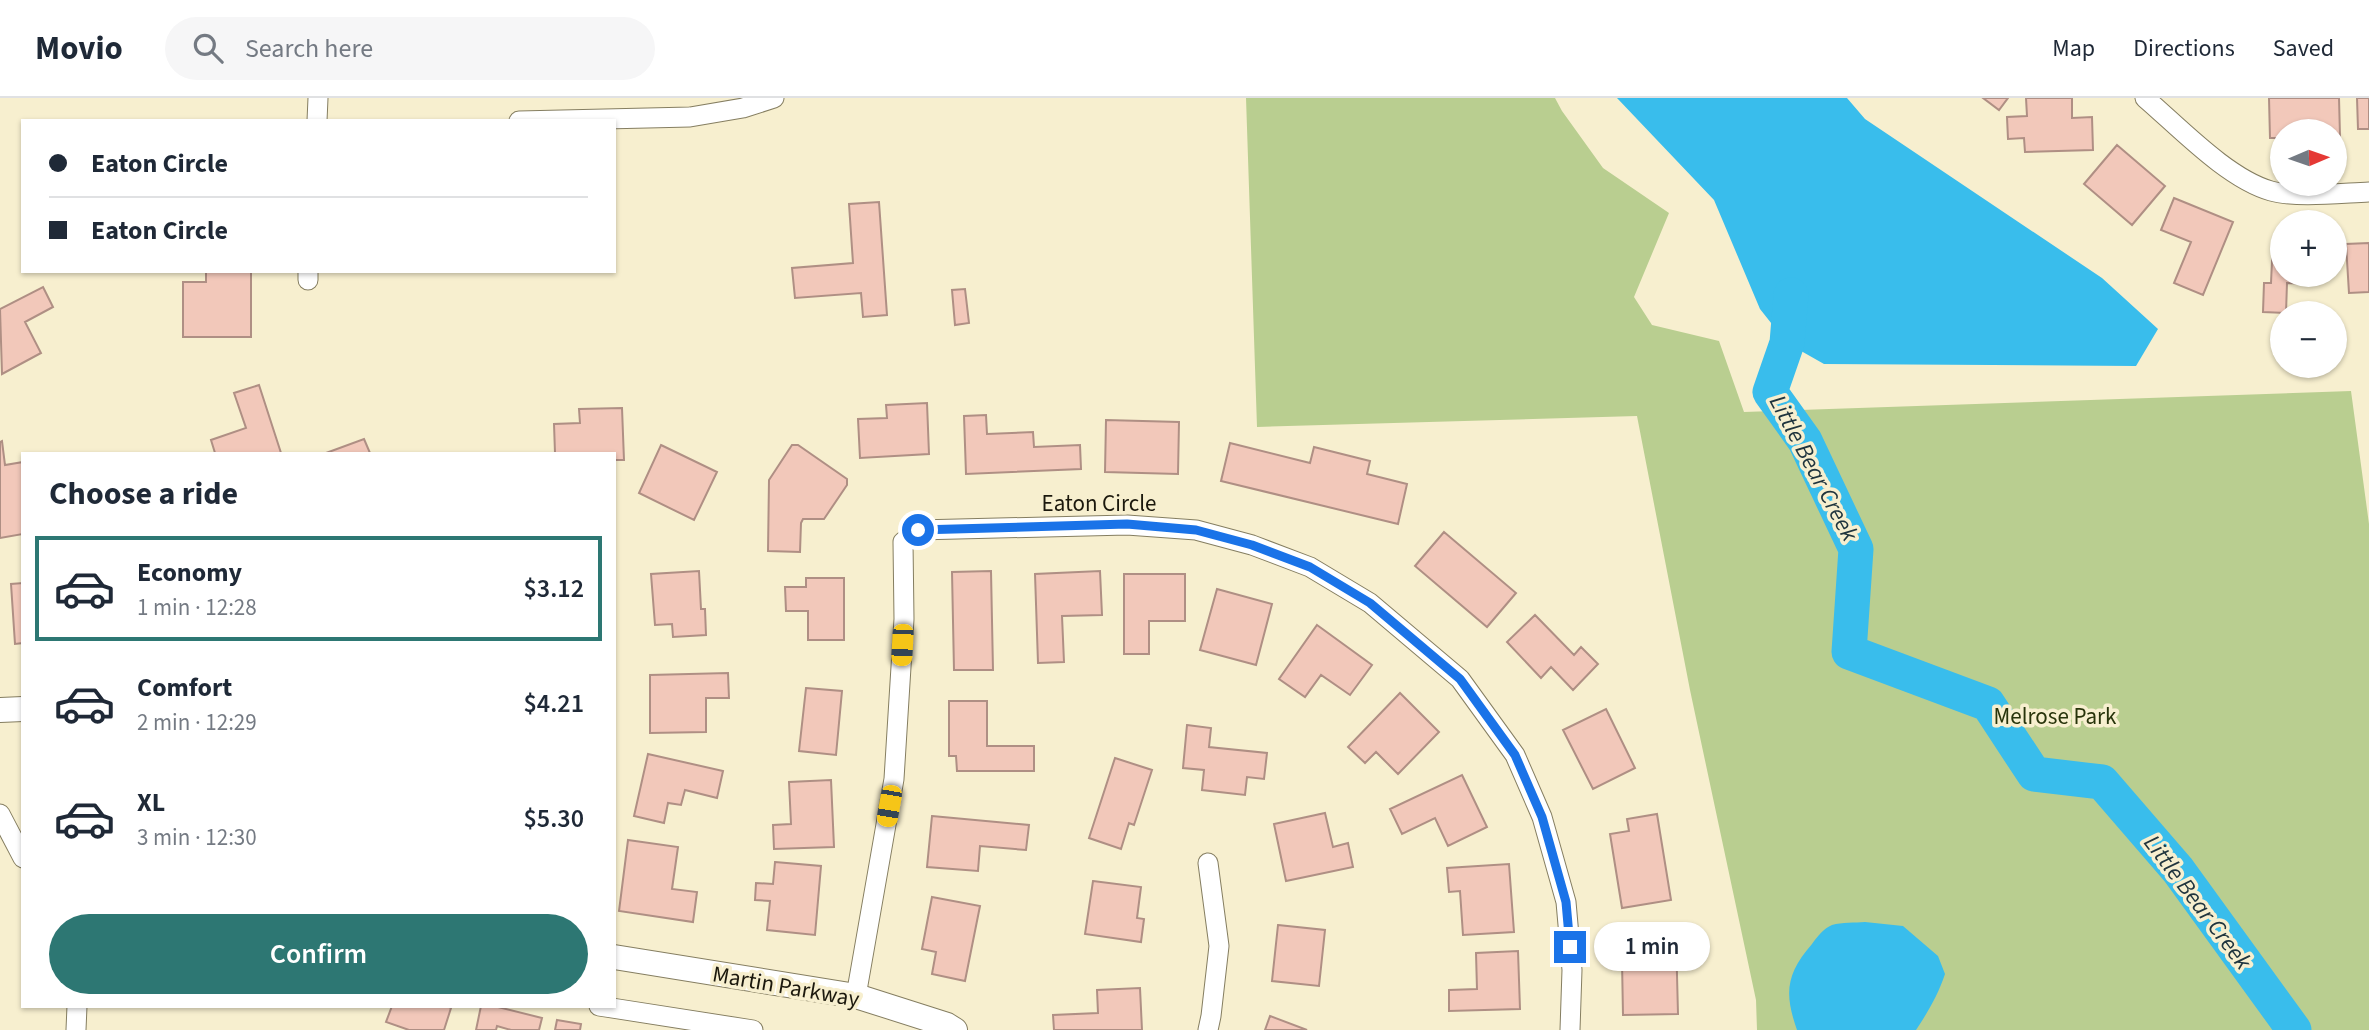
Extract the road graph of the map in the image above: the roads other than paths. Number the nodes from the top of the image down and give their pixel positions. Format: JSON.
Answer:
{"nodes":[{"id":1,"x":318,"y":98,"type":"edge"},
{"id":2,"x":775,"y":98,"type":"edge"},
{"id":3,"x":2146,"y":98,"type":"edge"},
{"id":4,"x":317,"y":119,"type":"edge"},
{"id":5,"x":604,"y":119,"type":"edge"},
{"id":6,"x":2369,"y":192,"type":"edge"},
{"id":7,"x":21,"y":709,"type":"edge"},
{"id":8,"x":0,"y":710,"type":"edge"},
{"id":9,"x":0,"y":814,"type":"edge"},
{"id":10,"x":21,"y":854,"type":"edge"},
{"id":11,"x":1208,"y":863,"type":"dead end"},
{"id":12,"x":616,"y":957,"type":"edge"},
{"id":13,"x":856,"y":996,"type":"junction"},
{"id":14,"x":77,"y":1008,"type":"edge"},
{"id":15,"x":612,"y":1008,"type":"edge"},
{"id":16,"x":76,"y":1030,"type":"edge"},
{"id":17,"x":753,"y":1030,"type":"edge"},
{"id":18,"x":955,"y":1030,"type":"edge"},
{"id":19,"x":1208,"y":1030,"type":"edge"},
{"id":20,"x":1570,"y":1030,"type":"edge"}],
"edges":[{"from":1,"to":4,"type":"street"},
{"from":2,"to":5,"type":"street"},
{"from":3,"to":6,"type":"street"},
{"from":7,"to":8,"type":"street"},
{"from":9,"to":10,"type":"street"},
{"from":11,"to":19,"type":"street"},
{"from":12,"to":13,"type":"street","name":"Martin Parkway"},
{"from":13,"to":18,"type":"street","name":"Martin Parkway"},
{"from":13,"to":20,"type":"street","name":"Eaton Circle"},
{"from":14,"to":16,"type":"street"},
{"from":15,"to":17,"type":"street"}]}
